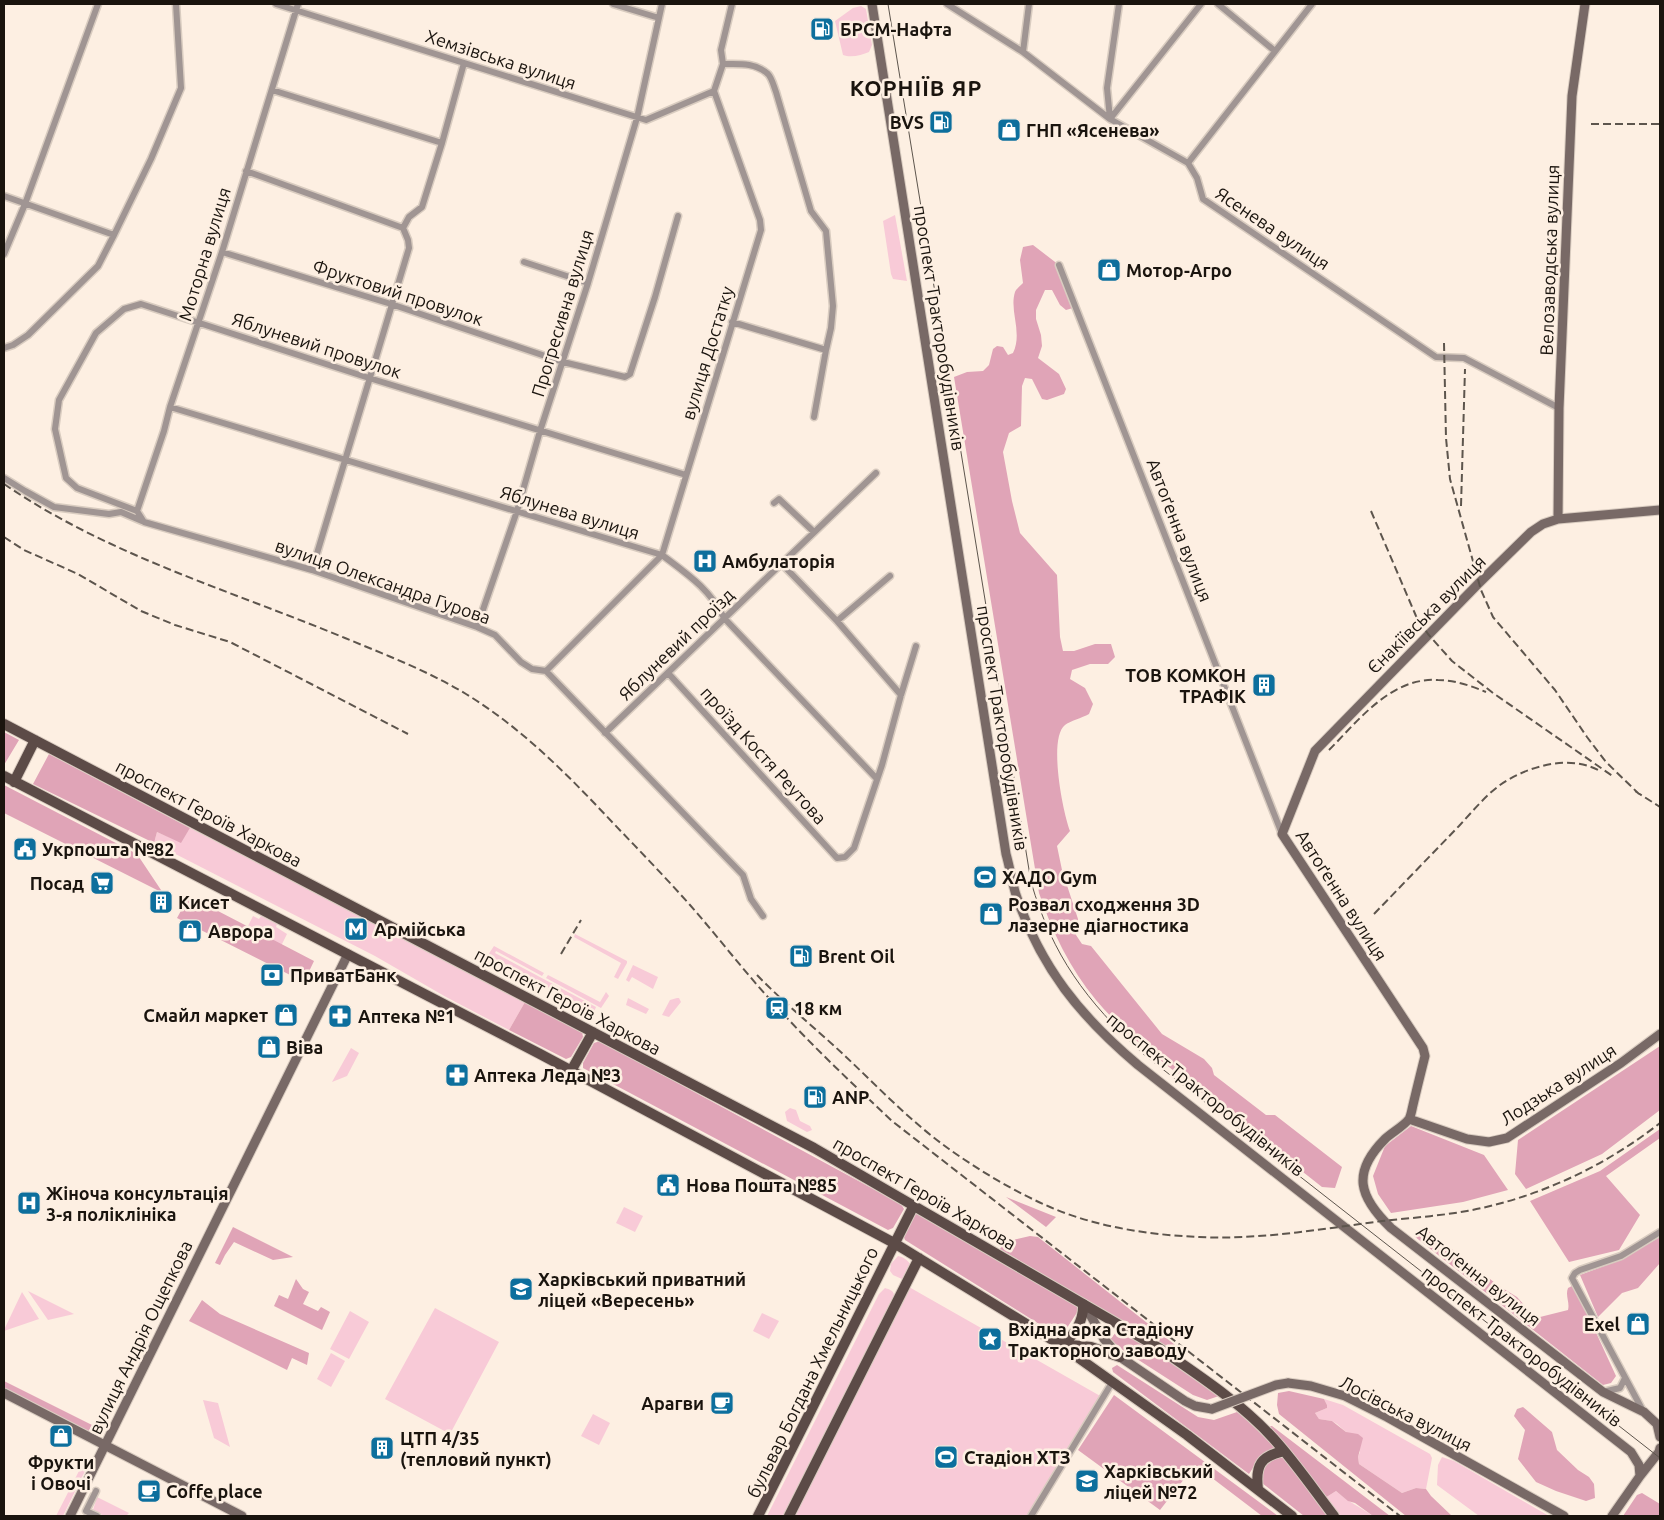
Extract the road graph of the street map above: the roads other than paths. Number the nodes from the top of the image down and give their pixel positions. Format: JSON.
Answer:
{"nodes":[{"id":1,"x":98,"y":4,"type":"edge"},
{"id":2,"x":176,"y":4,"type":"edge"},
{"id":3,"x":276,"y":4,"type":"edge"},
{"id":4,"x":613,"y":4,"type":"edge"},
{"id":5,"x":662,"y":4,"type":"edge"},
{"id":6,"x":732,"y":4,"type":"edge"},
{"id":7,"x":872,"y":4,"type":"edge"},
{"id":8,"x":947,"y":4,"type":"edge"},
{"id":9,"x":1029,"y":4,"type":"edge"},
{"id":10,"x":1119,"y":4,"type":"edge"},
{"id":11,"x":1201,"y":4,"type":"edge"},
{"id":12,"x":1218,"y":4,"type":"edge"},
{"id":13,"x":1312,"y":4,"type":"edge"},
{"id":14,"x":1585,"y":4,"type":"edge"},
{"id":15,"x":297,"y":7,"type":"edge"},
{"id":16,"x":659,"y":18,"type":"junction"},
{"id":17,"x":1275,"y":51,"type":"junction"},
{"id":18,"x":1023,"y":52,"type":"junction"},
{"id":19,"x":464,"y":63,"type":"junction"},
{"id":20,"x":723,"y":64,"type":"junction"},
{"id":21,"x":272,"y":90,"type":"junction"},
{"id":22,"x":714,"y":91,"type":"junction"},
{"id":23,"x":637,"y":118,"type":"junction"},
{"id":24,"x":1110,"y":119,"type":"junction"},
{"id":25,"x":442,"y":143,"type":"junction"},
{"id":26,"x":1188,"y":163,"type":"junction"},
{"id":27,"x":246,"y":171,"type":"junction"},
{"id":28,"x":4,"y":196,"type":"edge"},
{"id":29,"x":25,"y":204,"type":"junction"},
{"id":30,"x":678,"y":216,"type":"dead end"},
{"id":31,"x":403,"y":228,"type":"junction"},
{"id":32,"x":114,"y":235,"type":"junction"},
{"id":33,"x":222,"y":252,"type":"junction"},
{"id":34,"x":4,"y":254,"type":"edge"},
{"id":35,"x":524,"y":262,"type":"dead end"},
{"id":36,"x":1058,"y":265,"type":"dead end"},
{"id":37,"x":588,"y":283,"type":"junction"},
{"id":38,"x":391,"y":304,"type":"junction"},
{"id":39,"x":732,"y":322,"type":"junction"},
{"id":40,"x":198,"y":324,"type":"junction"},
{"id":41,"x":4,"y":348,"type":"edge"},
{"id":42,"x":826,"y":350,"type":"junction"},
{"id":43,"x":564,"y":362,"type":"junction"},
{"id":44,"x":370,"y":378,"type":"junction"},
{"id":45,"x":170,"y":407,"type":"junction"},
{"id":46,"x":1560,"y":408,"type":"junction"},
{"id":47,"x":814,"y":417,"type":"dead end"},
{"id":48,"x":540,"y":431,"type":"junction"},
{"id":49,"x":345,"y":460,"type":"junction"},
{"id":50,"x":876,"y":473,"type":"dead end"},
{"id":51,"x":686,"y":475,"type":"junction"},
{"id":52,"x":4,"y":478,"type":"edge"},
{"id":53,"x":774,"y":503,"type":"dead end"},
{"id":54,"x":1660,"y":510,"type":"edge"},
{"id":55,"x":136,"y":511,"type":"junction"},
{"id":56,"x":517,"y":511,"type":"junction"},
{"id":57,"x":1558,"y":519,"type":"junction"},
{"id":58,"x":144,"y":522,"type":"junction"},
{"id":59,"x":814,"y":532,"type":"junction"},
{"id":60,"x":662,"y":555,"type":"junction"},
{"id":61,"x":781,"y":563,"type":"junction"},
{"id":62,"x":312,"y":570,"type":"junction"},
{"id":63,"x":890,"y":576,"type":"dead end"},
{"id":64,"x":724,"y":618,"type":"junction"},
{"id":65,"x":838,"y":621,"type":"junction"},
{"id":66,"x":477,"y":627,"type":"junction"},
{"id":67,"x":916,"y":646,"type":"dead end"},
{"id":68,"x":546,"y":671,"type":"junction"},
{"id":69,"x":668,"y":673,"type":"junction"},
{"id":70,"x":901,"y":695,"type":"junction"},
{"id":71,"x":4,"y":724,"type":"edge"},
{"id":72,"x":605,"y":733,"type":"junction"},
{"id":73,"x":35,"y":740,"type":"junction"},
{"id":74,"x":4,"y":776,"type":"edge"},
{"id":75,"x":876,"y":779,"type":"junction"},
{"id":76,"x":14,"y":782,"type":"junction"},
{"id":77,"x":1282,"y":834,"type":"junction"},
{"id":78,"x":762,"y":916,"type":"dead end"},
{"id":79,"x":348,"y":954,"type":"junction"},
{"id":80,"x":592,"y":1032,"type":"junction"},
{"id":81,"x":1660,"y":1034,"type":"edge"},
{"id":82,"x":571,"y":1071,"type":"junction"},
{"id":83,"x":1409,"y":1119,"type":"junction"},
{"id":84,"x":914,"y":1205,"type":"junction"},
{"id":85,"x":1660,"y":1232,"type":"edge"},
{"id":86,"x":894,"y":1243,"type":"junction"},
{"id":87,"x":919,"y":1258,"type":"junction"},
{"id":88,"x":1083,"y":1304,"type":"junction"},
{"id":89,"x":1059,"y":1344,"type":"junction"},
{"id":90,"x":1120,"y":1357,"type":"junction"},
{"id":91,"x":1625,"y":1378,"type":"junction"},
{"id":92,"x":1113,"y":1381,"type":"junction"},
{"id":93,"x":1603,"y":1392,"type":"junction"},
{"id":94,"x":4,"y":1393,"type":"edge"},
{"id":95,"x":1644,"y":1412,"type":"junction"},
{"id":96,"x":1660,"y":1437,"type":"edge"},
{"id":97,"x":105,"y":1446,"type":"junction"},
{"id":98,"x":1660,"y":1448,"type":"edge"},
{"id":99,"x":1284,"y":1451,"type":"junction"},
{"id":100,"x":1640,"y":1476,"type":"junction"},
{"id":101,"x":1258,"y":1489,"type":"junction"},
{"id":102,"x":96,"y":1491,"type":"dead end"},
{"id":103,"x":70,"y":1516,"type":"edge"},
{"id":104,"x":97,"y":1516,"type":"edge"},
{"id":105,"x":242,"y":1516,"type":"edge"},
{"id":106,"x":758,"y":1516,"type":"edge"},
{"id":107,"x":789,"y":1516,"type":"edge"},
{"id":108,"x":1031,"y":1516,"type":"edge"},
{"id":109,"x":1292,"y":1516,"type":"edge"},
{"id":110,"x":1334,"y":1516,"type":"edge"},
{"id":111,"x":1564,"y":1516,"type":"edge"},
{"id":112,"x":1612,"y":1516,"type":"edge"}],
"edges":[{"from":1,"to":29,"type":"street"},
{"from":2,"to":32,"type":"street"},
{"from":3,"to":15,"type":"street","name":"Хемзівська вулиця"},
{"from":4,"to":16,"type":"street"},
{"from":5,"to":16,"type":"street","name":"Прогресивна вулиця"},
{"from":6,"to":20,"type":"street"},
{"from":7,"to":100,"type":"street","name":"проспект Тракторобудівників"},
{"from":8,"to":18,"type":"street"},
{"from":9,"to":18,"type":"street"},
{"from":10,"to":24,"type":"street"},
{"from":11,"to":24,"type":"street"},
{"from":12,"to":17,"type":"street"},
{"from":13,"to":17,"type":"street"},
{"from":14,"to":46,"type":"street","name":"Велозаводська вулиця"},
{"from":15,"to":19,"type":"street","name":"Хемзівська вулиця"},
{"from":15,"to":21,"type":"street","name":"Моторна вулиця"},
{"from":16,"to":23,"type":"street","name":"Прогресивна вулиця"},
{"from":17,"to":26,"type":"street"},
{"from":18,"to":24,"type":"street"},
{"from":19,"to":23,"type":"street","name":"Хемзівська вулиця"},
{"from":19,"to":25,"type":"street"},
{"from":20,"to":22,"type":"street"},
{"from":20,"to":42,"type":"street"},
{"from":21,"to":25,"type":"street"},
{"from":21,"to":27,"type":"street","name":"Моторна вулиця"},
{"from":22,"to":23,"type":"street","name":"Хемзівська вулиця"},
{"from":22,"to":39,"type":"street","name":"вулиця Достатку"},
{"from":23,"to":37,"type":"street","name":"Прогресивна вулиця"},
{"from":24,"to":26,"type":"street"},
{"from":25,"to":31,"type":"street"},
{"from":26,"to":46,"type":"street","name":"Ясенева вулиця"},
{"from":27,"to":31,"type":"street"},
{"from":27,"to":33,"type":"street","name":"Моторна вулиця"},
{"from":28,"to":29,"type":"street"},
{"from":29,"to":32,"type":"street"},
{"from":29,"to":34,"type":"street"},
{"from":30,"to":43,"type":"street","name":"Фруктовий провулок"},
{"from":31,"to":38,"type":"street"},
{"from":32,"to":41,"type":"street"},
{"from":33,"to":38,"type":"street","name":"Фруктовий провулок"},
{"from":33,"to":40,"type":"street","name":"Моторна вулиця"},
{"from":35,"to":37,"type":"street"},
{"from":36,"to":77,"type":"street","name":"Автоґенна вулиця"},
{"from":37,"to":43,"type":"street","name":"Прогресивна вулиця"},
{"from":38,"to":43,"type":"street","name":"Фруктовий провулок"},
{"from":38,"to":44,"type":"street"},
{"from":39,"to":42,"type":"street"},
{"from":39,"to":51,"type":"street","name":"вулиця Достатку"},
{"from":40,"to":44,"type":"street","name":"Яблуневий провулок"},
{"from":40,"to":45,"type":"street","name":"Моторна вулиця"},
{"from":40,"to":55,"type":"street","name":"Яблуневий провулок"},
{"from":42,"to":47,"type":"street"},
{"from":43,"to":48,"type":"street","name":"Прогресивна вулиця"},
{"from":44,"to":48,"type":"street","name":"Яблуневий провулок"},
{"from":44,"to":49,"type":"street"},
{"from":45,"to":49,"type":"street","name":"Яблунева вулиця"},
{"from":45,"to":55,"type":"street","name":"Моторна вулиця"},
{"from":46,"to":57,"type":"street","name":"Велозаводська вулиця"},
{"from":48,"to":51,"type":"street","name":"Яблуневий провулок"},
{"from":48,"to":56,"type":"street","name":"Прогресивна вулиця"},
{"from":49,"to":56,"type":"street","name":"Яблунева вулиця"},
{"from":49,"to":62,"type":"street"},
{"from":50,"to":59,"type":"street","name":"Яблуневий проїзд"},
{"from":51,"to":60,"type":"street","name":"вулиця Достатку"},
{"from":52,"to":58,"type":"street","name":"вулиця Олександра Гурова"},
{"from":53,"to":59,"type":"street"},
{"from":54,"to":57,"type":"street","name":"Єнакіївська вулиця"},
{"from":55,"to":58,"type":"street"},
{"from":56,"to":60,"type":"street","name":"Яблунева вулиця"},
{"from":56,"to":66,"type":"street","name":"Прогресивна вулиця"},
{"from":57,"to":77,"type":"street","name":"Єнакіївська вулиця"},
{"from":58,"to":62,"type":"street","name":"вулиця Олександра Гурова"},
{"from":59,"to":61,"type":"street","name":"Яблуневий проїзд"},
{"from":60,"to":64,"type":"street","name":"Яблунева вулиця"},
{"from":60,"to":68,"type":"street","name":"вулиця Достатку"},
{"from":61,"to":64,"type":"street","name":"Яблуневий проїзд"},
{"from":61,"to":65,"type":"street"},
{"from":62,"to":66,"type":"street","name":"вулиця Олександра Гурова"},
{"from":63,"to":65,"type":"street"},
{"from":64,"to":69,"type":"street","name":"Яблуневий проїзд"},
{"from":64,"to":75,"type":"street","name":"Яблунева вулиця"},
{"from":65,"to":70,"type":"street"},
{"from":66,"to":68,"type":"street","name":"вулиця Олександра Гурова"},
{"from":67,"to":70,"type":"street"},
{"from":68,"to":72,"type":"street","name":"вулиця Олександра Гурова"},
{"from":69,"to":72,"type":"street","name":"Яблуневий проїзд"},
{"from":69,"to":75,"type":"street","name":"проїзд Костя Реутова"},
{"from":70,"to":75,"type":"street"},
{"from":71,"to":73,"type":"main road","name":"проспект Героїв Харкова"},
{"from":72,"to":78,"type":"street","name":"вулиця Олександра Гурова"},
{"from":73,"to":76,"type":"main road"},
{"from":73,"to":80,"type":"main road","name":"проспект Героїв Харкова"},
{"from":74,"to":76,"type":"main road"},
{"from":76,"to":79,"type":"main road"},
{"from":77,"to":83,"type":"street","name":"Автоґенна вулиця"},
{"from":79,"to":82,"type":"main road"},
{"from":79,"to":97,"type":"street","name":"вулиця Андрія Ощепкова"},
{"from":80,"to":82,"type":"main road"},
{"from":80,"to":84,"type":"main road","name":"проспект Героїв Харкова"},
{"from":81,"to":83,"type":"street","name":"Лодзька вулиця"},
{"from":82,"to":86,"type":"main road"},
{"from":83,"to":93,"type":"street","name":"Автоґенна вулиця"},
{"from":84,"to":86,"type":"main road","name":"бульвар Богдана Хмельницького"},
{"from":84,"to":88,"type":"main road","name":"проспект Героїв Харкова"},
{"from":85,"to":91,"type":"street"},
{"from":86,"to":87,"type":"main road"},
{"from":86,"to":106,"type":"main road","name":"бульвар Богдана Хмельницького"},
{"from":87,"to":89,"type":"main road"},
{"from":87,"to":107,"type":"main road"},
{"from":88,"to":89,"type":"main road"},
{"from":88,"to":90,"type":"street","name":"Лосівська вулиця"},
{"from":88,"to":99,"type":"main road","name":"проспект Героїв Харкова"},
{"from":89,"to":90,"type":"main road"},
{"from":89,"to":92,"type":"main road"},
{"from":90,"to":111,"type":"street","name":"Лосівська вулиця","bridge":true},
{"from":91,"to":93,"type":"street"},
{"from":91,"to":95,"type":"street"},
{"from":92,"to":101,"type":"main road"},
{"from":92,"to":108,"type":"street"},
{"from":93,"to":95,"type":"street","name":"Автоґенна вулиця"},
{"from":94,"to":97,"type":"street"},
{"from":95,"to":96,"type":"street"},
{"from":97,"to":103,"type":"street","name":"вулиця Андрія Ощепкова"},
{"from":97,"to":105,"type":"street"},
{"from":98,"to":100,"type":"street"},
{"from":99,"to":101,"type":"main road"},
{"from":99,"to":110,"type":"main road","name":"проспект Героїв Харкова"},
{"from":100,"to":112,"type":"street"},
{"from":101,"to":109,"type":"main road"},
{"from":102,"to":104,"type":"street"}]}
